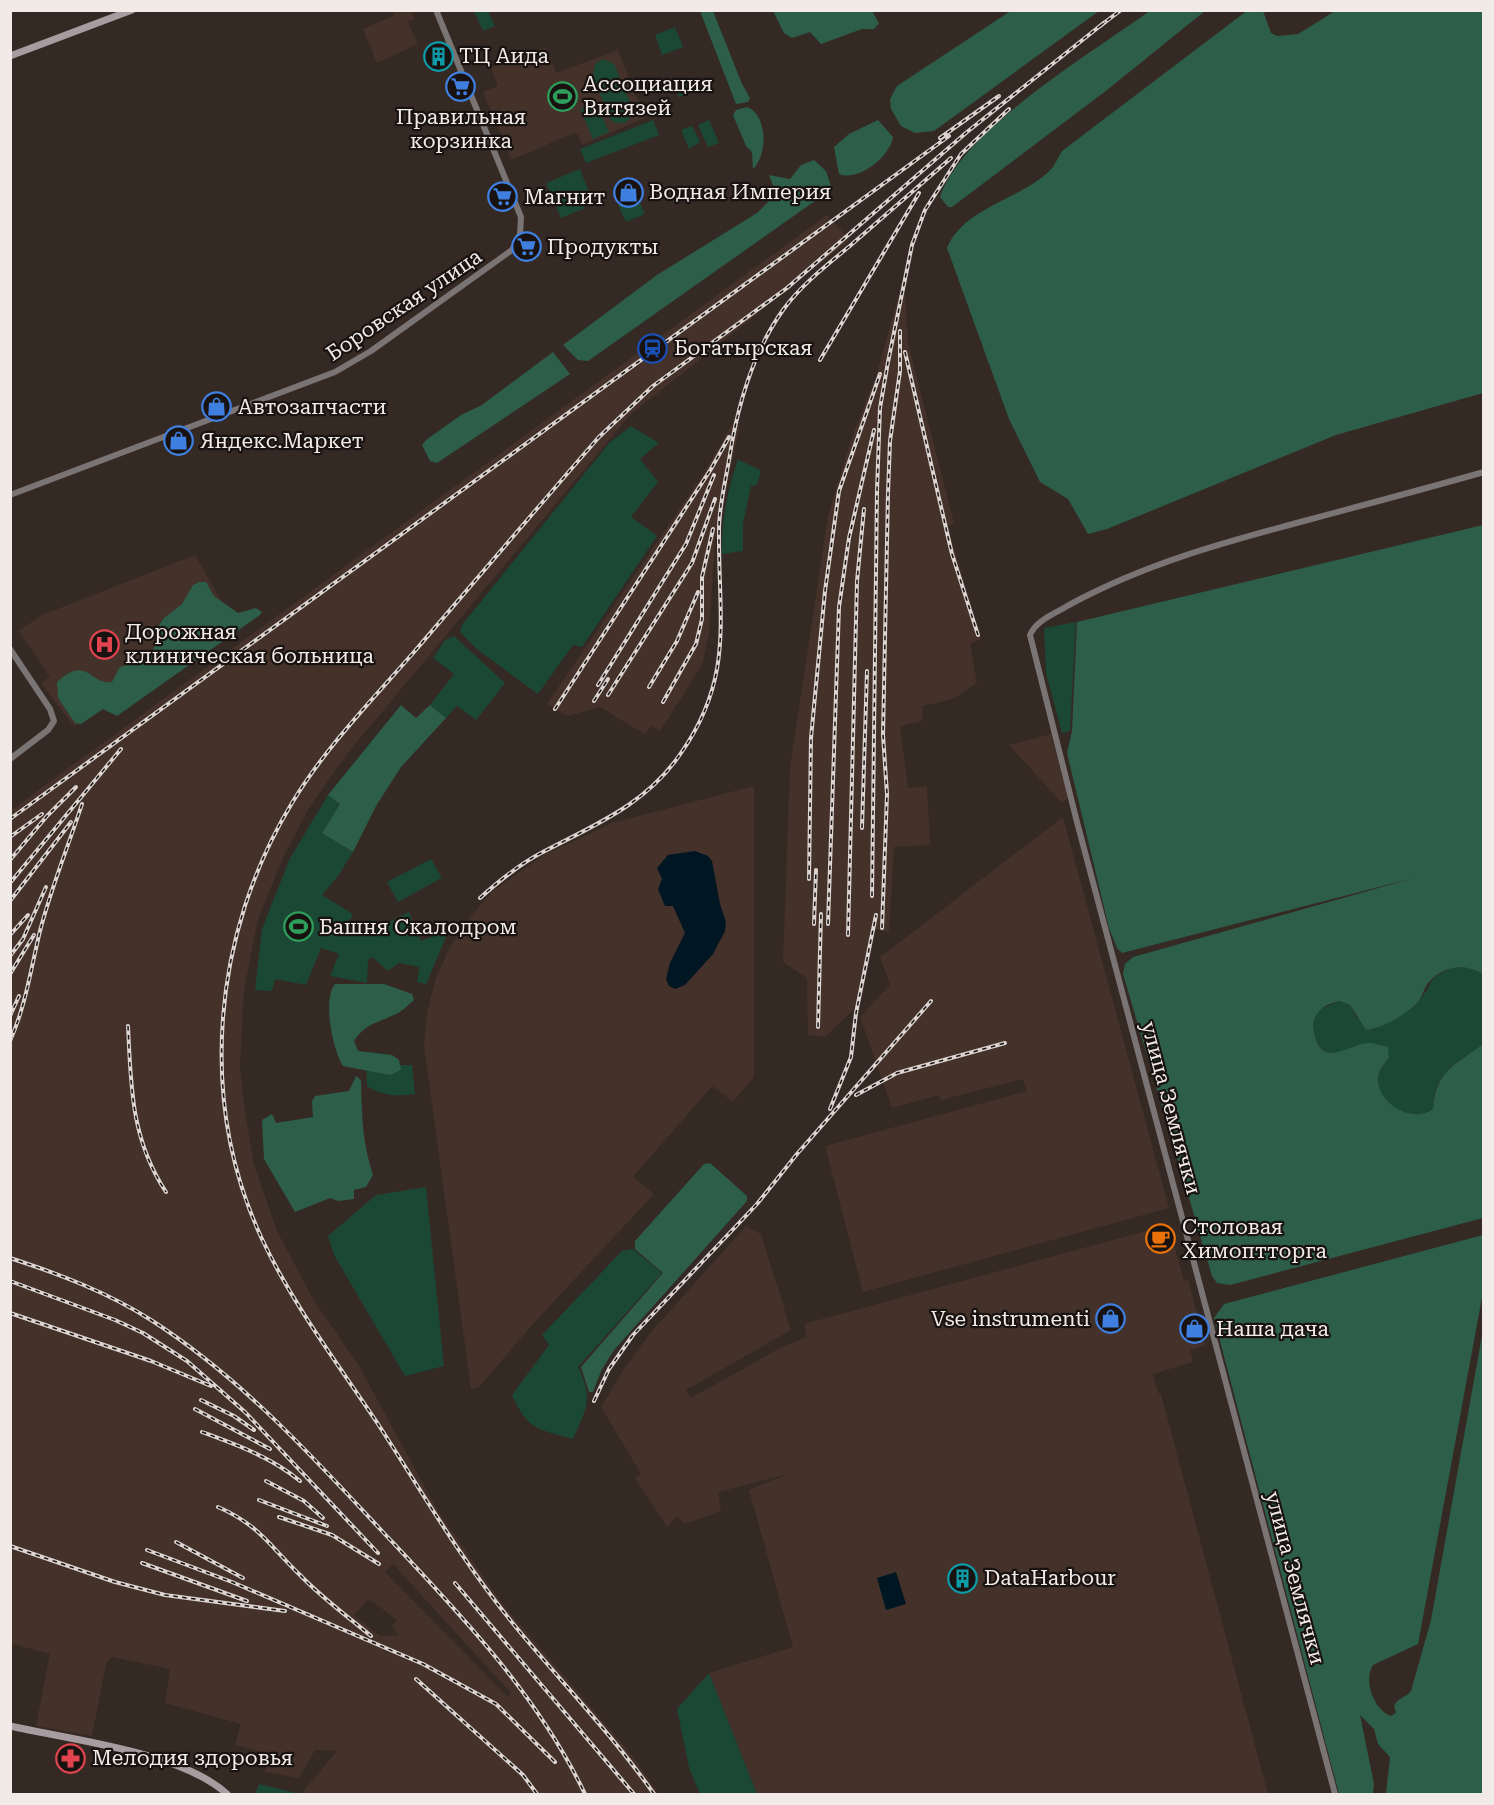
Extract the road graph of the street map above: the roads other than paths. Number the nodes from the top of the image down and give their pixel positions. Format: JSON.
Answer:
{"nodes":[{"id":1,"x":132,"y":10,"type":"edge"},
{"id":2,"x":436,"y":10,"type":"edge"},
{"id":3,"x":10,"y":56,"type":"edge"},
{"id":4,"x":1484,"y":472,"type":"edge"},
{"id":5,"x":10,"y":495,"type":"edge"},
{"id":6,"x":10,"y":649,"type":"edge"},
{"id":7,"x":10,"y":759,"type":"edge"},
{"id":8,"x":10,"y":1726,"type":"edge"},
{"id":9,"x":227,"y":1794,"type":"edge"},
{"id":10,"x":1335,"y":1794,"type":"edge"}],
"edges":[{"from":1,"to":3,"type":"main road"},
{"from":2,"to":5,"type":"street","name":"Боровская улица"},
{"from":4,"to":10,"type":"street","name":"улица Землячки"},
{"from":6,"to":7,"type":"street"},
{"from":8,"to":9,"type":"main road"}]}
